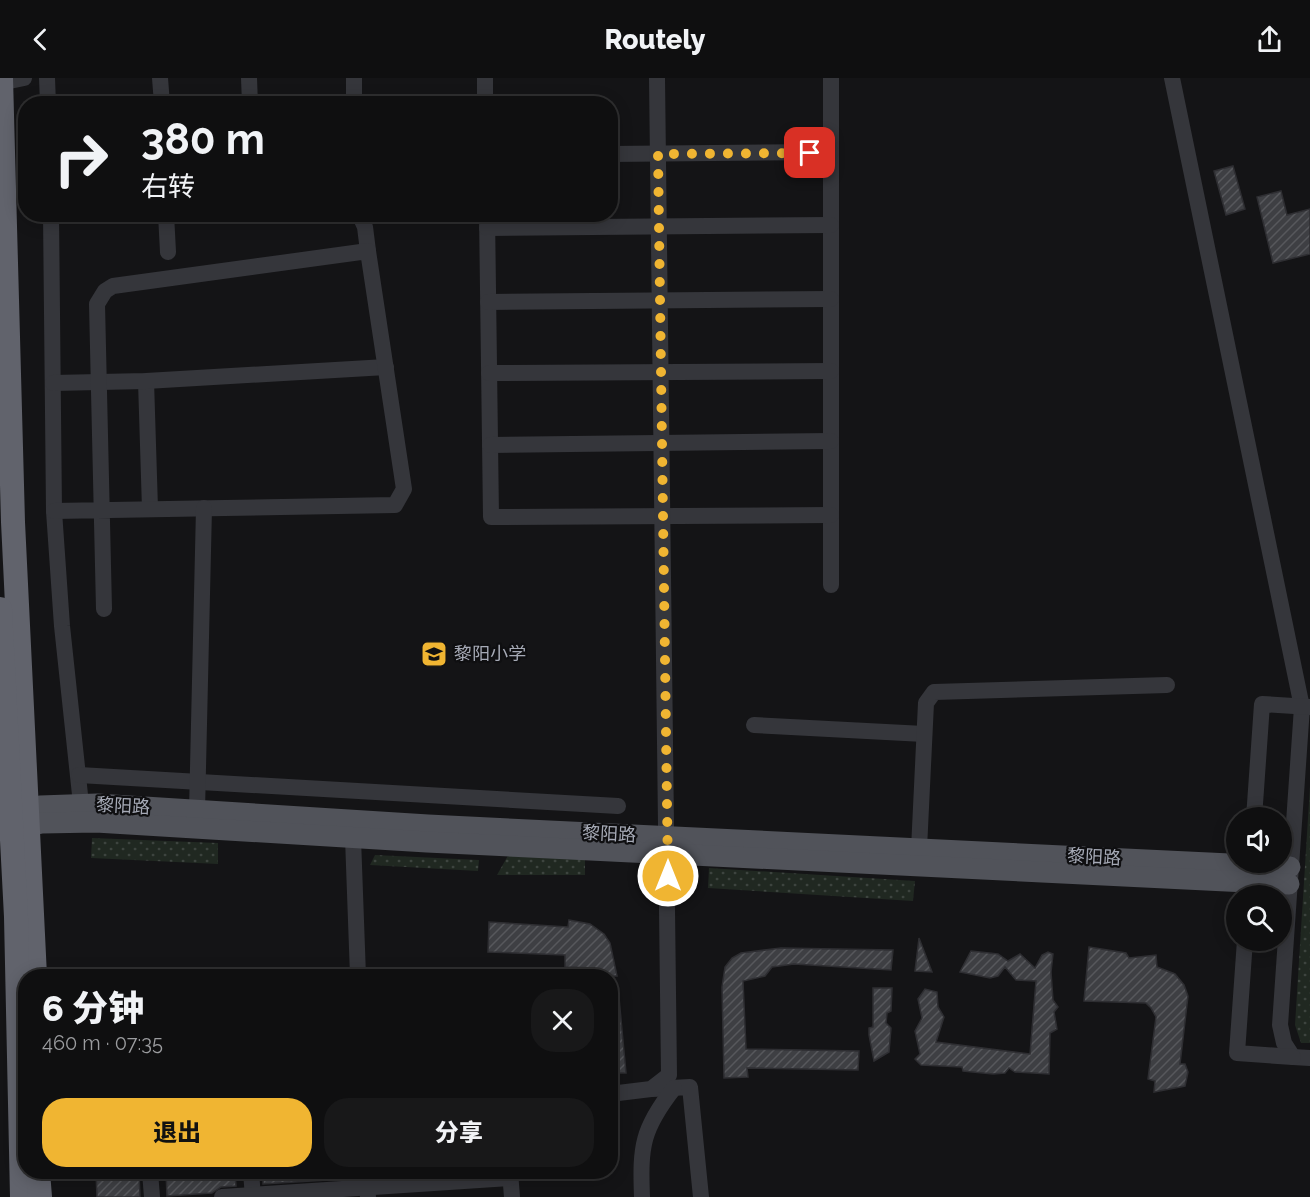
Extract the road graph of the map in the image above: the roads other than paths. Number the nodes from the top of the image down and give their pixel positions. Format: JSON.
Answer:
{"nodes":[{"id":1,"x":47,"y":78,"type":"edge"},
{"id":2,"x":160,"y":78,"type":"edge"},
{"id":3,"x":249,"y":78,"type":"edge"},
{"id":4,"x":354,"y":78,"type":"edge"},
{"id":5,"x":485,"y":78,"type":"edge"},
{"id":6,"x":657,"y":78,"type":"edge"},
{"id":7,"x":831,"y":78,"type":"edge"},
{"id":8,"x":1172,"y":78,"type":"edge"},
{"id":9,"x":7,"y":80,"type":"edge"},
{"id":10,"x":48,"y":96,"type":"edge"},
{"id":11,"x":161,"y":96,"type":"edge"},
{"id":12,"x":250,"y":96,"type":"edge"},
{"id":13,"x":354,"y":96,"type":"edge"},
{"id":14,"x":485,"y":96,"type":"edge"},
{"id":15,"x":831,"y":152,"type":"junction"},
{"id":16,"x":618,"y":154,"type":"edge"},
{"id":17,"x":658,"y":154,"type":"junction"},
{"id":18,"x":51,"y":222,"type":"edge"},
{"id":19,"x":166,"y":222,"type":"edge"},
{"id":20,"x":363,"y":222,"type":"edge"},
{"id":21,"x":487,"y":222,"type":"edge"},
{"id":22,"x":521,"y":222,"type":"edge"},
{"id":23,"x":831,"y":225,"type":"junction"},
{"id":24,"x":659,"y":226,"type":"junction"},
{"id":25,"x":168,"y":252,"type":"dead end"},
{"id":26,"x":368,"y":252,"type":"junction"},
{"id":27,"x":831,"y":299,"type":"junction"},
{"id":28,"x":660,"y":300,"type":"junction"},
{"id":29,"x":488,"y":302,"type":"junction"},
{"id":30,"x":386,"y":367,"type":"junction"},
{"id":31,"x":831,"y":371,"type":"junction"},
{"id":32,"x":661,"y":372,"type":"junction"},
{"id":33,"x":489,"y":373,"type":"junction"},
{"id":34,"x":146,"y":381,"type":"junction"},
{"id":35,"x":53,"y":383,"type":"junction"},
{"id":36,"x":99,"y":383,"type":"junction"},
{"id":37,"x":831,"y":441,"type":"junction"},
{"id":38,"x":662,"y":444,"type":"junction"},
{"id":39,"x":490,"y":446,"type":"junction"},
{"id":40,"x":204,"y":508,"type":"junction"},
{"id":41,"x":150,"y":509,"type":"junction"},
{"id":42,"x":54,"y":510,"type":"junction"},
{"id":43,"x":102,"y":510,"type":"junction"},
{"id":44,"x":831,"y":515,"type":"junction"},
{"id":45,"x":663,"y":516,"type":"junction"},
{"id":46,"x":831,"y":585,"type":"dead end"},
{"id":47,"x":0,"y":609,"type":"edge"},
{"id":48,"x":104,"y":609,"type":"dead end"},
{"id":49,"x":1167,"y":685,"type":"dead end"},
{"id":50,"x":1306,"y":707,"type":"edge"},
{"id":51,"x":754,"y":725,"type":"dead end"},
{"id":52,"x":924,"y":734,"type":"junction"},
{"id":53,"x":1310,"y":739,"type":"edge"},
{"id":54,"x":79,"y":776,"type":"junction"},
{"id":55,"x":198,"y":782,"type":"junction"},
{"id":56,"x":81,"y":804,"type":"junction"},
{"id":57,"x":618,"y":806,"type":"dead end"},
{"id":58,"x":1255,"y":807,"type":"edge"},
{"id":59,"x":197,"y":811,"type":"junction"},
{"id":60,"x":13,"y":820,"type":"edge"},
{"id":61,"x":353,"y":838,"type":"junction"},
{"id":62,"x":668,"y":845,"type":"junction"},
{"id":63,"x":919,"y":849,"type":"junction"},
{"id":64,"x":1290,"y":875,"type":"junction"},
{"id":65,"x":1250,"y":876,"type":"edge"},
{"id":66,"x":1244,"y":951,"type":"edge"},
{"id":67,"x":33,"y":969,"type":"edge"},
{"id":68,"x":358,"y":969,"type":"edge"},
{"id":69,"x":18,"y":1010,"type":"edge"},
{"id":70,"x":1293,"y":1056,"type":"junction"},
{"id":71,"x":1310,"y":1058,"type":"edge"},
{"id":72,"x":674,"y":1088,"type":"junction"},
{"id":73,"x":651,"y":1089,"type":"junction"},
{"id":74,"x":618,"y":1093,"type":"edge"},
{"id":75,"x":22,"y":1179,"type":"edge"},
{"id":76,"x":39,"y":1179,"type":"edge"},
{"id":77,"x":151,"y":1179,"type":"edge"},
{"id":78,"x":252,"y":1179,"type":"edge"},
{"id":79,"x":453,"y":1179,"type":"edge"},
{"id":80,"x":510,"y":1179,"type":"edge"},
{"id":81,"x":367,"y":1185,"type":"edge"},
{"id":82,"x":253,"y":1196,"type":"edge"},
{"id":83,"x":22,"y":1197,"type":"edge"},
{"id":84,"x":40,"y":1197,"type":"edge"},
{"id":85,"x":152,"y":1197,"type":"edge"},
{"id":86,"x":222,"y":1197,"type":"edge"},
{"id":87,"x":512,"y":1197,"type":"edge"},
{"id":88,"x":642,"y":1197,"type":"edge"},
{"id":89,"x":701,"y":1197,"type":"edge"}],
"edges":[{"from":1,"to":10,"type":"street"},
{"from":2,"to":11,"type":"street"},
{"from":3,"to":12,"type":"street"},
{"from":4,"to":13,"type":"street"},
{"from":5,"to":14,"type":"street"},
{"from":6,"to":17,"type":"street"},
{"from":7,"to":15,"type":"street"},
{"from":8,"to":50,"type":"street"},
{"from":9,"to":60,"type":"highway"},
{"from":15,"to":17,"type":"street"},
{"from":15,"to":23,"type":"street"},
{"from":16,"to":17,"type":"street"},
{"from":17,"to":24,"type":"street"},
{"from":18,"to":35,"type":"street"},
{"from":19,"to":25,"type":"street"},
{"from":20,"to":26,"type":"street"},
{"from":21,"to":29,"type":"street"},
{"from":22,"to":24,"type":"street"},
{"from":23,"to":24,"type":"street"},
{"from":23,"to":27,"type":"street"},
{"from":24,"to":28,"type":"street"},
{"from":26,"to":30,"type":"street"},
{"from":26,"to":36,"type":"street"},
{"from":27,"to":28,"type":"street"},
{"from":27,"to":31,"type":"street"},
{"from":28,"to":29,"type":"street"},
{"from":28,"to":32,"type":"street"},
{"from":29,"to":33,"type":"street"},
{"from":30,"to":34,"type":"street"},
{"from":30,"to":40,"type":"street"},
{"from":31,"to":32,"type":"street"},
{"from":31,"to":37,"type":"street"},
{"from":32,"to":33,"type":"street"},
{"from":32,"to":38,"type":"street"},
{"from":33,"to":39,"type":"street"},
{"from":34,"to":36,"type":"street"},
{"from":34,"to":41,"type":"street"},
{"from":35,"to":36,"type":"street"},
{"from":35,"to":42,"type":"street"},
{"from":36,"to":43,"type":"street"},
{"from":37,"to":38,"type":"street"},
{"from":37,"to":44,"type":"street"},
{"from":38,"to":39,"type":"street"},
{"from":38,"to":45,"type":"street"},
{"from":39,"to":45,"type":"street"},
{"from":40,"to":41,"type":"street"},
{"from":40,"to":55,"type":"street"},
{"from":41,"to":43,"type":"street"},
{"from":42,"to":43,"type":"street"},
{"from":42,"to":54,"type":"street"},
{"from":43,"to":48,"type":"street"},
{"from":44,"to":45,"type":"street"},
{"from":44,"to":46,"type":"street"},
{"from":45,"to":62,"type":"street"},
{"from":47,"to":60,"type":"highway"},
{"from":49,"to":52,"type":"street"},
{"from":50,"to":53,"type":"street"},
{"from":50,"to":58,"type":"street"},
{"from":50,"to":64,"type":"street"},
{"from":51,"to":52,"type":"street"},
{"from":52,"to":63,"type":"street"},
{"from":54,"to":55,"type":"street"},
{"from":54,"to":56,"type":"street"},
{"from":55,"to":57,"type":"street"},
{"from":55,"to":59,"type":"street"},
{"from":56,"to":59,"type":"main road","name":"黎阳路"},
{"from":56,"to":60,"type":"main road","name":"黎阳路"},
{"from":59,"to":62,"type":"main road","name":"黎阳路"},
{"from":60,"to":61,"type":"main road","name":"黎阳路"},
{"from":60,"to":67,"type":"highway"},
{"from":60,"to":69,"type":"highway"},
{"from":61,"to":62,"type":"main road","name":"黎阳路"},
{"from":61,"to":68,"type":"street"},
{"from":62,"to":63,"type":"main road","name":"黎阳路"},
{"from":62,"to":65,"type":"main road","name":"黎阳路"},
{"from":62,"to":73,"type":"street"},
{"from":63,"to":65,"type":"main road","name":"黎阳路"},
{"from":64,"to":65,"type":"main road","name":"黎阳路"},
{"from":64,"to":70,"type":"street"},
{"from":66,"to":70,"type":"street"},
{"from":70,"to":71,"type":"street"},
{"from":72,"to":73,"type":"street"},
{"from":72,"to":88,"type":"street"},
{"from":72,"to":89,"type":"street"},
{"from":73,"to":74,"type":"street"},
{"from":75,"to":83,"type":"highway"},
{"from":76,"to":84,"type":"highway"},
{"from":77,"to":85,"type":"street"},
{"from":78,"to":82,"type":"street"},
{"from":79,"to":81,"type":"street"},
{"from":80,"to":87,"type":"street"},
{"from":81,"to":82,"type":"street"},
{"from":82,"to":86,"type":"street"}]}
